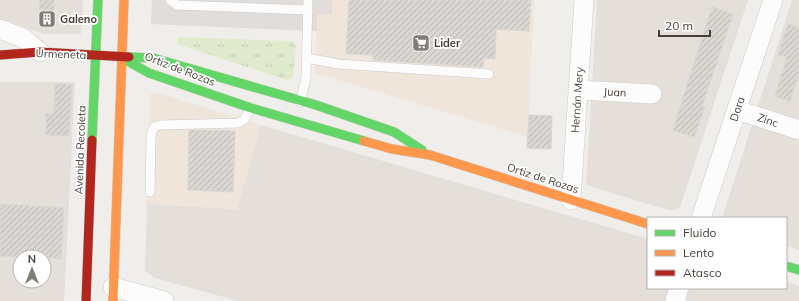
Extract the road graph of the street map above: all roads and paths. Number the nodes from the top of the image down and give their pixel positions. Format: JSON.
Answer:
{"nodes":[{"id":1,"x":98,"y":0,"type":"edge"},
{"id":2,"x":124,"y":0,"type":"edge"},
{"id":3,"x":170,"y":0,"type":"edge"},
{"id":4,"x":308,"y":0,"type":"edge"},
{"id":5,"x":584,"y":0,"type":"edge"},
{"id":6,"x":773,"y":0,"type":"edge"},
{"id":7,"x":308,"y":10,"type":"junction"},
{"id":8,"x":0,"y":29,"type":"edge"},
{"id":9,"x":40,"y":52,"type":"junction"},
{"id":10,"x":0,"y":55,"type":"edge"},
{"id":11,"x":96,"y":56,"type":"junction"},
{"id":12,"x":122,"y":58,"type":"junction"},
{"id":13,"x":307,"y":58,"type":"junction"},
{"id":14,"x":489,"y":74,"type":"dead end"},
{"id":15,"x":578,"y":90,"type":"junction"},
{"id":16,"x":652,"y":94,"type":"dead end"},
{"id":17,"x":301,"y":100,"type":"junction"},
{"id":18,"x":250,"y":108,"type":"junction"},
{"id":19,"x":737,"y":110,"type":"junction"},
{"id":20,"x":288,"y":118,"type":"junction"},
{"id":21,"x":799,"y":130,"type":"edge"},
{"id":22,"x":430,"y":154,"type":"junction"},
{"id":23,"x":150,"y":192,"type":"dead end"},
{"id":24,"x":571,"y":200,"type":"junction"},
{"id":25,"x":701,"y":217,"type":"edge"},
{"id":26,"x":647,"y":224,"type":"edge"},
{"id":27,"x":88,"y":258,"type":"junction"},
{"id":28,"x":787,"y":266,"type":"edge"},
{"id":29,"x":799,"y":270,"type":"edge"},
{"id":30,"x":107,"y":287,"type":"edge"},
{"id":31,"x":679,"y":289,"type":"edge"},
{"id":32,"x":86,"y":301,"type":"edge"},
{"id":33,"x":164,"y":301,"type":"edge"},
{"id":34,"x":675,"y":301,"type":"edge"}],
"edges":[{"from":1,"to":11,"type":"street","name":"Avenida Recoleta"},
{"from":2,"to":12,"type":"street"},
{"from":3,"to":7,"type":"lane"},
{"from":4,"to":7,"type":"lane"},
{"from":5,"to":15,"type":"street","name":"Hernán Mery"},
{"from":6,"to":19,"type":"street","name":"Dora"},
{"from":7,"to":13,"type":"lane"},
{"from":8,"to":9,"type":"street"},
{"from":9,"to":10,"type":"street","name":"Urmeneta"},
{"from":9,"to":11,"type":"street","name":"Urmeneta"},
{"from":11,"to":12,"type":"street","name":"Urmeneta"},
{"from":11,"to":27,"type":"street","name":"Avenida Recoleta"},
{"from":12,"to":17,"type":"street","name":"Ortiz de Rozas"},
{"from":12,"to":18,"type":"street","name":"Ortiz de Rozas"},
{"from":12,"to":30,"type":"street"},
{"from":13,"to":14,"type":"lane"},
{"from":13,"to":17,"type":"lane"},
{"from":15,"to":16,"type":"street","name":"Juan"},
{"from":15,"to":24,"type":"street","name":"Hernán Mery"},
{"from":17,"to":20,"type":"lane"},
{"from":17,"to":22,"type":"street","name":"Ortiz de Rozas"},
{"from":18,"to":20,"type":"street","name":"Ortiz de Rozas"},
{"from":18,"to":23,"type":"lane"},
{"from":19,"to":21,"type":"street","name":"Zinc"},
{"from":19,"to":25,"type":"street","name":"Dora"},
{"from":20,"to":22,"type":"street","name":"Ortiz de Rozas"},
{"from":22,"to":24,"type":"street","name":"Ortiz de Rozas"},
{"from":24,"to":26,"type":"street","name":"Ortiz de Rozas"},
{"from":27,"to":30,"type":"street"},
{"from":27,"to":32,"type":"street","name":"Avenida Recoleta"},
{"from":28,"to":29,"type":"street"},
{"from":30,"to":33,"type":"street"},
{"from":31,"to":34,"type":"street"}]}
